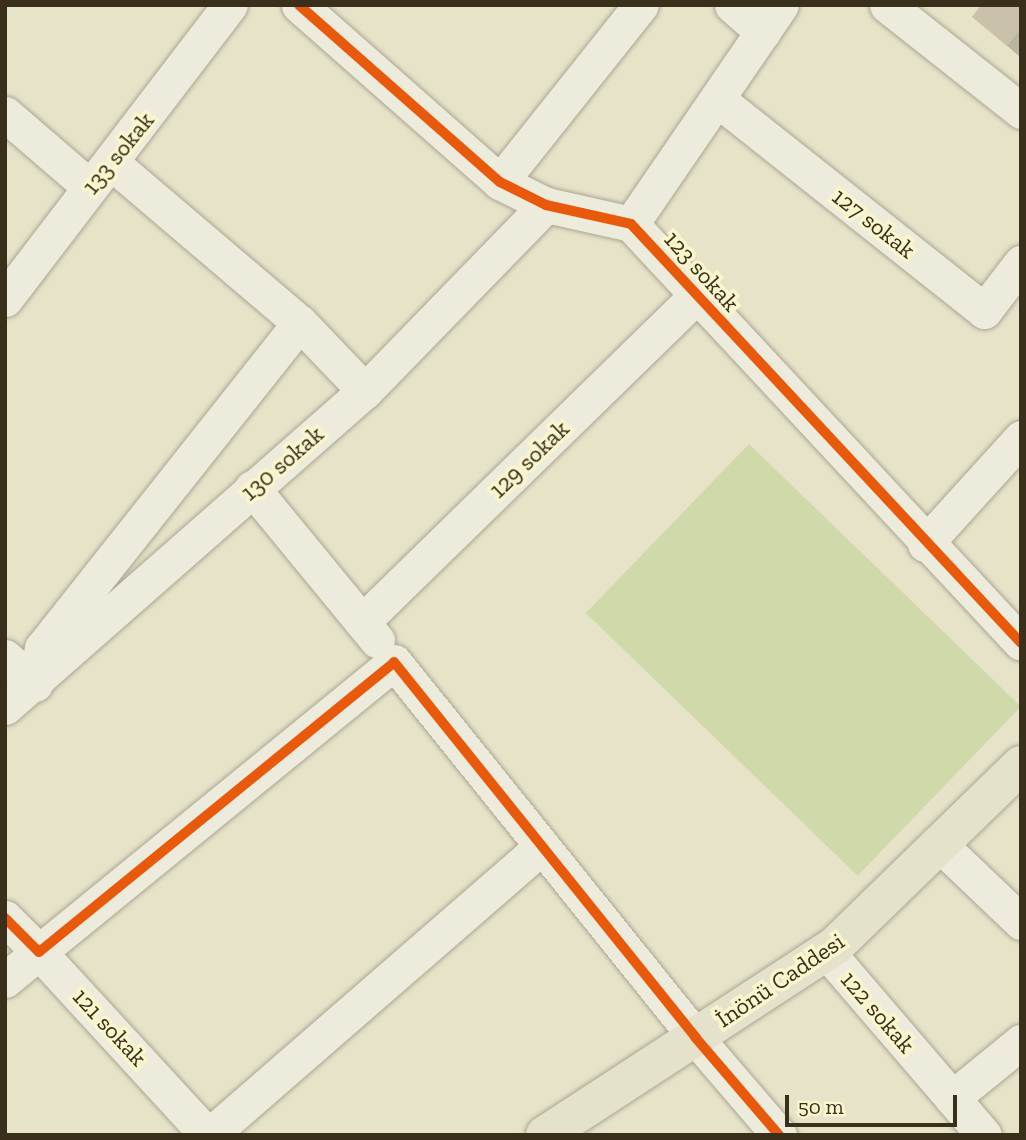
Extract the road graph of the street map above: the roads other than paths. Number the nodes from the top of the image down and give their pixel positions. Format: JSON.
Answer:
{"nodes":[{"id":1,"x":230,"y":5,"type":"edge"},
{"id":2,"x":641,"y":5,"type":"edge"},
{"id":3,"x":732,"y":5,"type":"edge"},
{"id":4,"x":887,"y":5,"type":"edge"},
{"id":5,"x":305,"y":7,"type":"edge"},
{"id":6,"x":772,"y":18,"type":"edge"},
{"id":7,"x":717,"y":99,"type":"junction"},
{"id":8,"x":1021,"y":111,"type":"edge"},
{"id":9,"x":5,"y":114,"type":"edge"},
{"id":10,"x":101,"y":176,"type":"junction"},
{"id":11,"x":500,"y":183,"type":"junction"},
{"id":12,"x":546,"y":205,"type":"junction"},
{"id":13,"x":631,"y":224,"type":"junction"},
{"id":14,"x":17,"y":264,"type":"edge"},
{"id":15,"x":1014,"y":287,"type":"edge"},
{"id":16,"x":696,"y":296,"type":"junction"},
{"id":17,"x":5,"y":299,"type":"edge"},
{"id":18,"x":300,"y":323,"type":"junction"},
{"id":19,"x":365,"y":391,"type":"junction"},
{"id":20,"x":1021,"y":438,"type":"edge"},
{"id":21,"x":252,"y":488,"type":"junction"},
{"id":22,"x":925,"y":544,"type":"junction"},
{"id":23,"x":362,"y":622,"type":"junction"},
{"id":24,"x":1021,"y":643,"type":"edge"},
{"id":25,"x":5,"y":657,"type":"edge"},
{"id":26,"x":394,"y":662,"type":"junction"},
{"id":27,"x":35,"y":684,"type":"junction"},
{"id":28,"x":5,"y":707,"type":"edge"},
{"id":29,"x":1021,"y":765,"type":"edge"},
{"id":30,"x":938,"y":843,"type":"junction"},
{"id":31,"x":542,"y":846,"type":"junction"},
{"id":32,"x":5,"y":918,"type":"edge"},
{"id":33,"x":1021,"y":922,"type":"edge"},
{"id":34,"x":39,"y":952,"type":"junction"},
{"id":35,"x":827,"y":952,"type":"junction"},
{"id":36,"x":5,"y":980,"type":"edge"},
{"id":37,"x":695,"y":1037,"type":"junction"},
{"id":38,"x":1021,"y":1042,"type":"edge"},
{"id":39,"x":952,"y":1098,"type":"junction"},
{"id":40,"x":209,"y":1134,"type":"edge"},
{"id":41,"x":545,"y":1135,"type":"edge"},
{"id":42,"x":779,"y":1135,"type":"edge"},
{"id":43,"x":984,"y":1135,"type":"edge"}],
"edges":[{"from":1,"to":10,"type":"street","name":"133 sokak"},
{"from":2,"to":11,"type":"street"},
{"from":3,"to":6,"type":"street"},
{"from":4,"to":8,"type":"street"},
{"from":5,"to":11,"type":"street","name":"123 sokak"},
{"from":6,"to":7,"type":"street"},
{"from":7,"to":13,"type":"street"},
{"from":7,"to":15,"type":"street","name":"127 sokak"},
{"from":9,"to":10,"type":"street"},
{"from":10,"to":14,"type":"street","name":"133 sokak"},
{"from":10,"to":18,"type":"street"},
{"from":11,"to":12,"type":"street","name":"123 sokak"},
{"from":12,"to":13,"type":"street","name":"123 sokak"},
{"from":12,"to":19,"type":"street","name":"130 sokak"},
{"from":13,"to":16,"type":"street","name":"123 sokak"},
{"from":14,"to":17,"type":"street","name":"133 sokak"},
{"from":16,"to":22,"type":"street","name":"123 sokak"},
{"from":16,"to":23,"type":"street","name":"129 sokak"},
{"from":18,"to":19,"type":"street"},
{"from":18,"to":27,"type":"street"},
{"from":19,"to":21,"type":"street","name":"130 sokak"},
{"from":20,"to":22,"type":"street"},
{"from":21,"to":23,"type":"street"},
{"from":21,"to":27,"type":"street","name":"130 sokak"},
{"from":22,"to":24,"type":"street","name":"123 sokak"},
{"from":23,"to":26,"type":"street"},
{"from":25,"to":27,"type":"street"},
{"from":26,"to":31,"type":"street"},
{"from":26,"to":34,"type":"street"},
{"from":27,"to":28,"type":"street","name":"130 sokak"},
{"from":29,"to":30,"type":"main road","name":"İnönü Caddesi"},
{"from":30,"to":33,"type":"street"},
{"from":30,"to":35,"type":"main road","name":"İnönü Caddesi"},
{"from":31,"to":37,"type":"street"},
{"from":31,"to":40,"type":"street"},
{"from":32,"to":34,"type":"street","name":"121 sokak"},
{"from":34,"to":36,"type":"street"},
{"from":34,"to":40,"type":"street","name":"121 sokak"},
{"from":35,"to":37,"type":"main road","name":"İnönü Caddesi"},
{"from":35,"to":39,"type":"street","name":"122 sokak"},
{"from":37,"to":41,"type":"main road","name":"İnönü Caddesi"},
{"from":37,"to":42,"type":"street"},
{"from":38,"to":39,"type":"street"},
{"from":39,"to":43,"type":"street","name":"122 sokak"}]}
